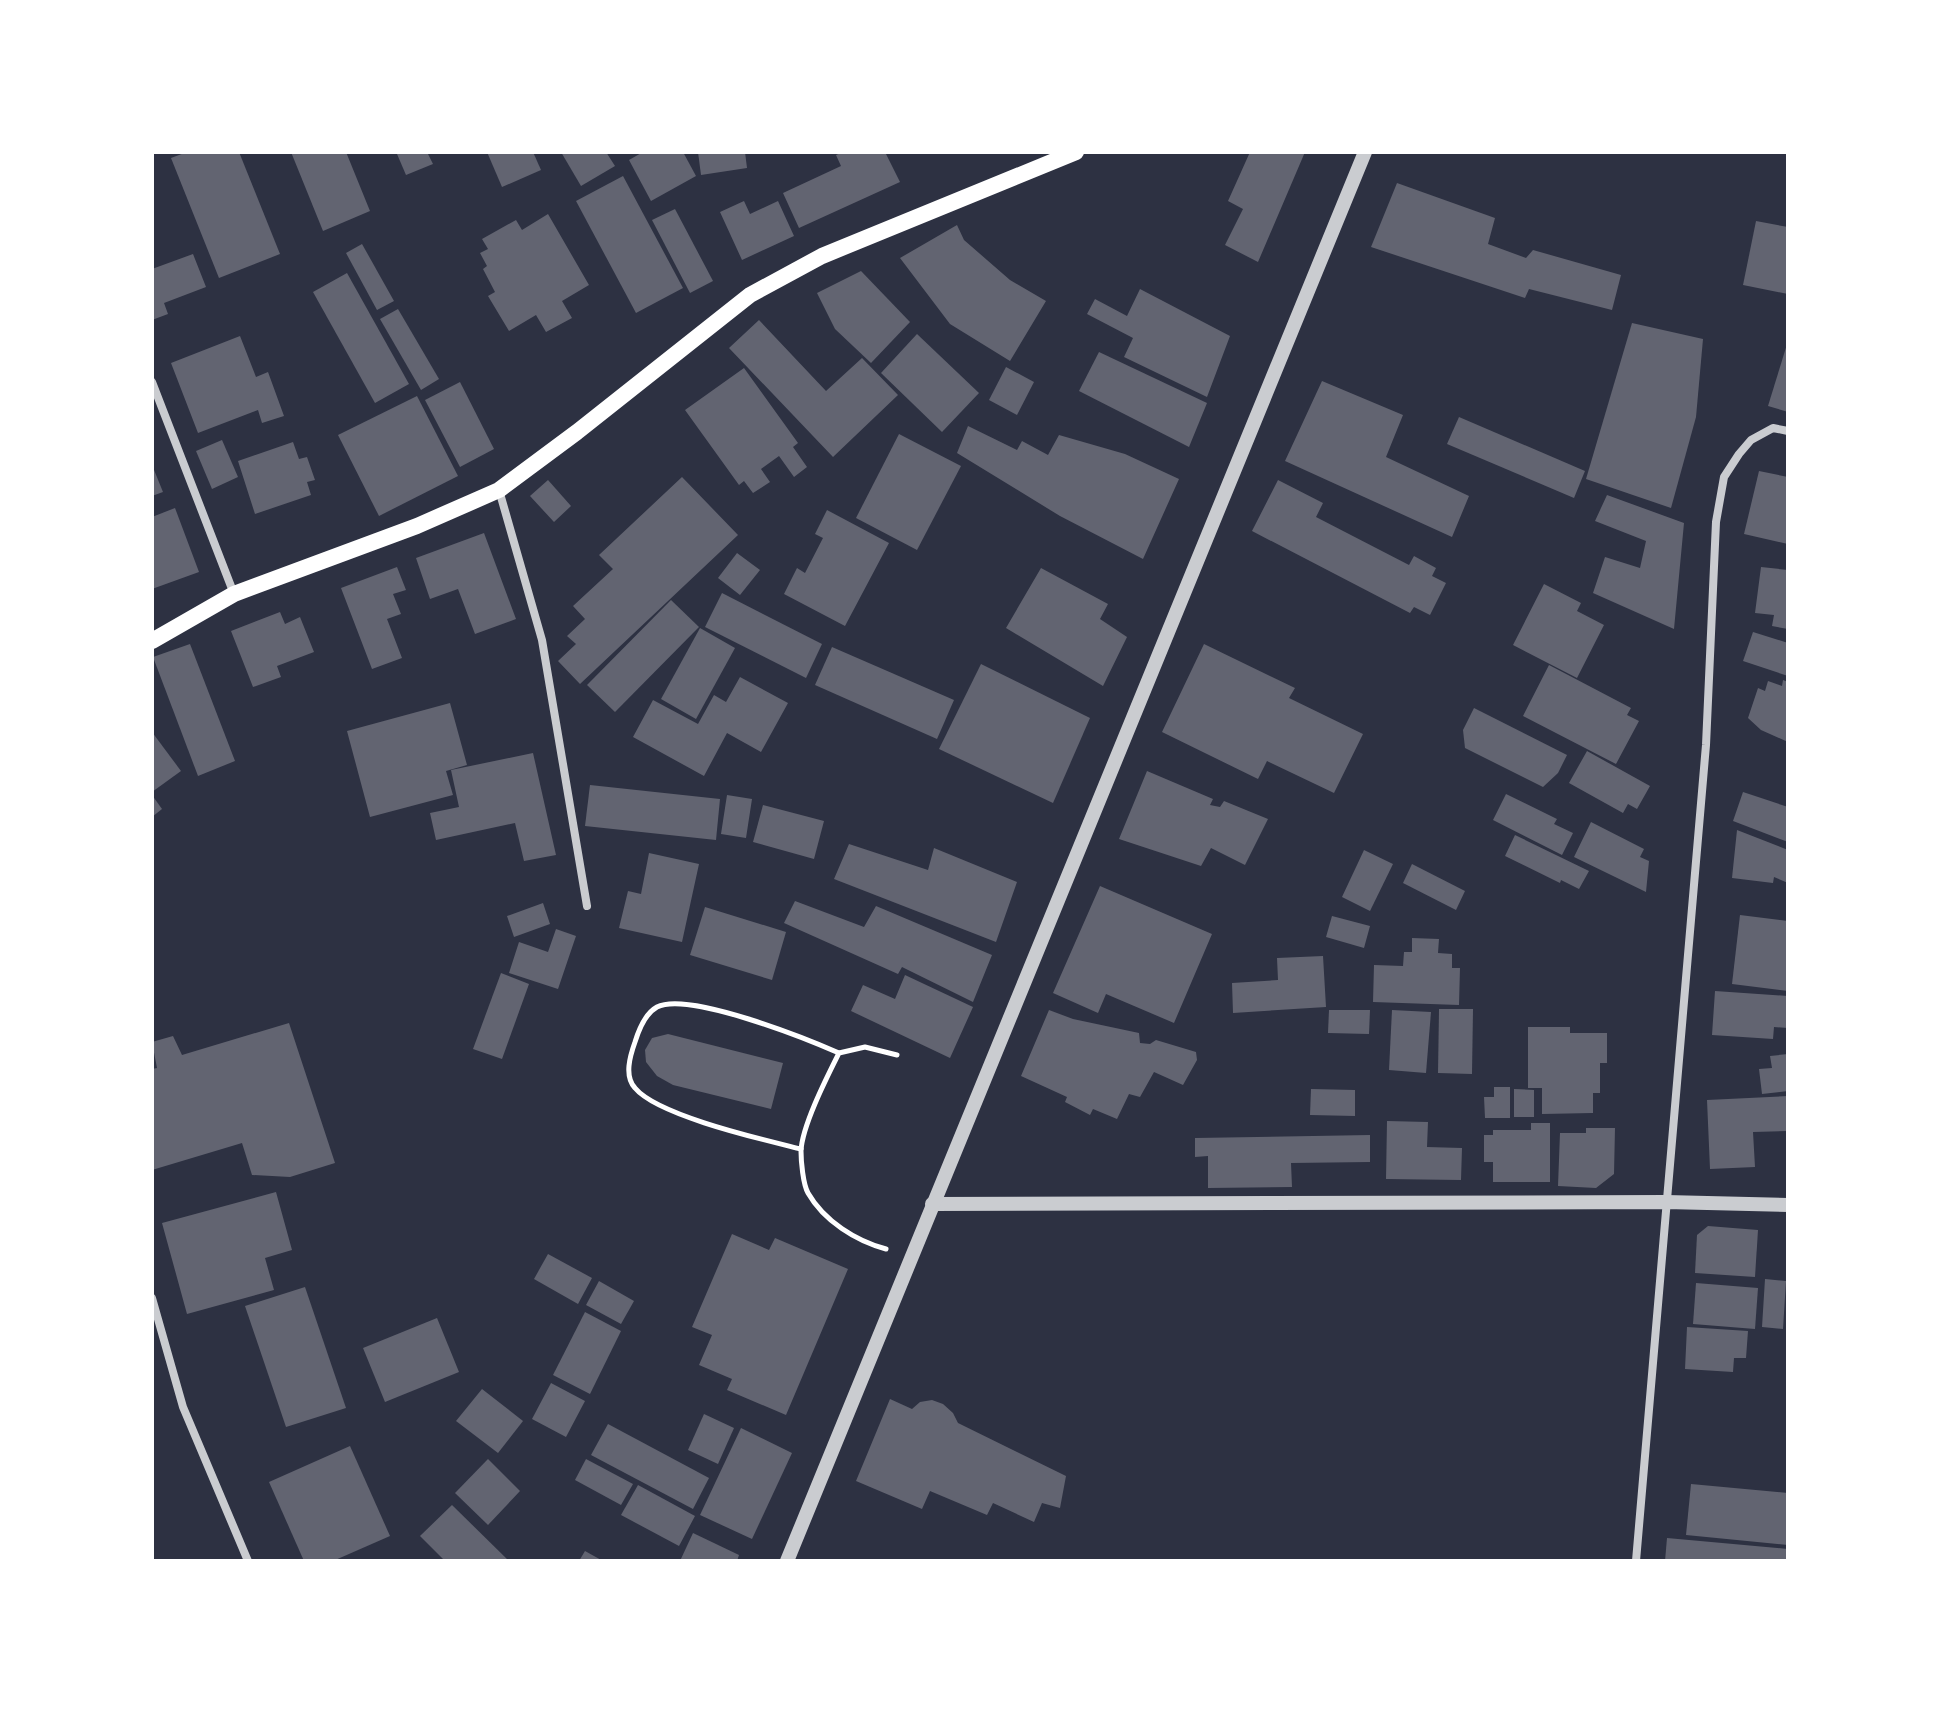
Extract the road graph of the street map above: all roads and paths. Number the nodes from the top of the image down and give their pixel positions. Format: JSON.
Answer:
{"nodes":[{"id":1,"x":1076,"y":152,"type":"edge"},
{"id":2,"x":1365,"y":152,"type":"edge"},
{"id":3,"x":152,"y":382,"type":"edge"},
{"id":4,"x":1788,"y":431,"type":"edge"},
{"id":5,"x":499,"y":490,"type":"junction"},
{"id":6,"x":234,"y":594,"type":"junction"},
{"id":7,"x":152,"y":641,"type":"edge"},
{"id":8,"x":587,"y":906,"type":"dead end"},
{"id":9,"x":839,"y":1053,"type":"junction"},
{"id":10,"x":897,"y":1055,"type":"dead end"},
{"id":11,"x":801,"y":1149,"type":"junction"},
{"id":12,"x":1666,"y":1202,"type":"junction"},
{"id":13,"x":932,"y":1204,"type":"junction"},
{"id":14,"x":1788,"y":1205,"type":"edge"},
{"id":15,"x":910,"y":1256,"type":"junction"},
{"id":16,"x":152,"y":1298,"type":"edge"},
{"id":17,"x":248,"y":1561,"type":"edge"},
{"id":18,"x":787,"y":1561,"type":"edge"},
{"id":19,"x":1636,"y":1561,"type":"edge"}],
"edges":[{"from":1,"to":5,"type":"main road"},
{"from":2,"to":13,"type":"street"},
{"from":3,"to":6,"type":"street"},
{"from":4,"to":12,"type":"street"},
{"from":5,"to":6,"type":"main road"},
{"from":5,"to":8,"type":"street"},
{"from":6,"to":7,"type":"main road"},
{"from":9,"to":10,"type":"path"},
{"from":9,"to":11,"type":"path"},
{"from":9,"to":11,"type":"path"},
{"from":11,"to":15,"type":"path"},
{"from":12,"to":13,"type":"street"},
{"from":12,"to":14,"type":"street"},
{"from":12,"to":19,"type":"street"},
{"from":13,"to":15,"type":"street"},
{"from":15,"to":18,"type":"street"},
{"from":16,"to":17,"type":"street"}]}
